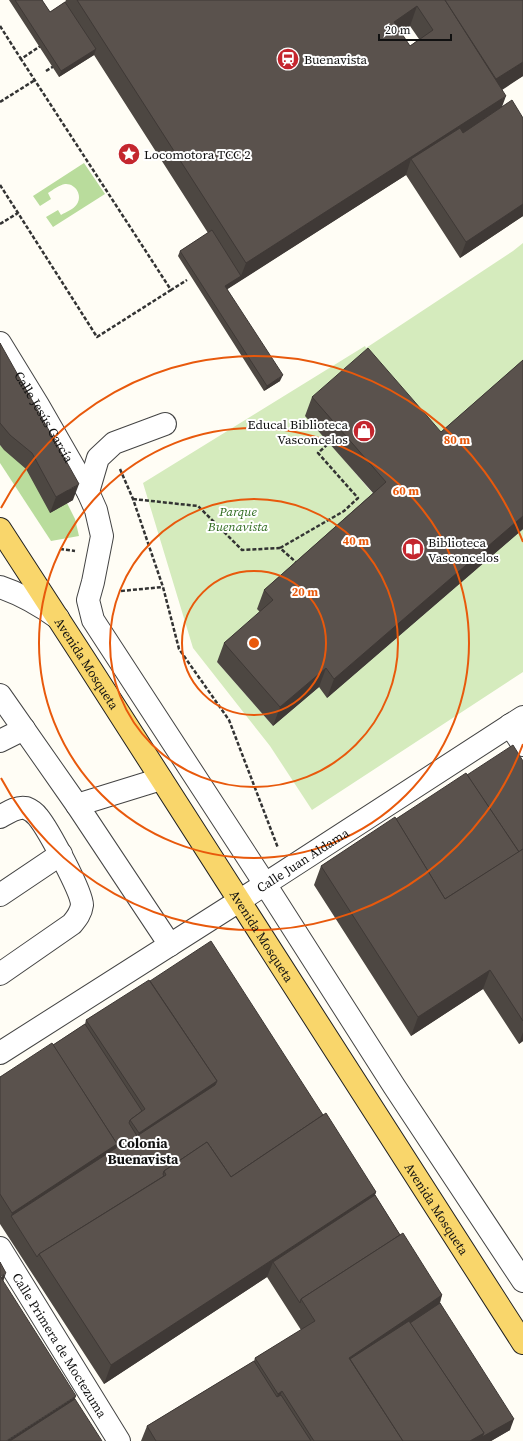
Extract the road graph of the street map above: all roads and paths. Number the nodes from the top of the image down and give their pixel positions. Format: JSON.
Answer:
{"nodes":[{"id":1,"x":0,"y":26,"type":"edge"},
{"id":2,"x":44,"y":43,"type":"edge"},
{"id":3,"x":21,"y":59,"type":"junction"},
{"id":4,"x":58,"y":63,"type":"edge"},
{"id":5,"x":46,"y":71,"type":"dead end"},
{"id":6,"x":35,"y":80,"type":"junction"},
{"id":7,"x":0,"y":102,"type":"edge"},
{"id":8,"x":0,"y":185,"type":"edge"},
{"id":9,"x":18,"y":213,"type":"junction"},
{"id":10,"x":0,"y":224,"type":"edge"},
{"id":11,"x":187,"y":280,"type":"dead end"},
{"id":12,"x":171,"y":290,"type":"junction"},
{"id":13,"x":0,"y":343,"type":"edge"},
{"id":14,"x":165,"y":424,"type":"dead end"},
{"id":15,"x":329,"y":443,"type":"dead end"},
{"id":16,"x":110,"y":447,"type":"junction"},
{"id":17,"x":88,"y":492,"type":"junction"},
{"id":18,"x":133,"y":499,"type":"junction"},
{"id":19,"x":0,"y":530,"type":"edge"},
{"id":20,"x":280,"y":548,"type":"junction"},
{"id":21,"x":60,"y":549,"type":"dead end"},
{"id":22,"x":76,"y":551,"type":"dead end"},
{"id":23,"x":303,"y":568,"type":"edge"},
{"id":24,"x":0,"y":587,"type":"edge"},
{"id":25,"x":163,"y":587,"type":"junction"},
{"id":26,"x":121,"y":591,"type":"dead end"},
{"id":27,"x":58,"y":618,"type":"junction"},
{"id":28,"x":1,"y":698,"type":"edge"},
{"id":29,"x":516,"y":721,"type":"edge"},
{"id":30,"x":24,"y":729,"type":"junction"},
{"id":31,"x":0,"y":741,"type":"edge"},
{"id":32,"x":523,"y":745,"type":"edge"},
{"id":33,"x":161,"y":778,"type":"junction"},
{"id":34,"x":77,"y":805,"type":"junction"},
{"id":35,"x":0,"y":817,"type":"edge"},
{"id":36,"x":61,"y":854,"type":"junction"},
{"id":37,"x":286,"y":870,"type":"junction"},
{"id":38,"x":265,"y":884,"type":"junction"},
{"id":39,"x":0,"y":895,"type":"edge"},
{"id":40,"x":240,"y":901,"type":"junction"},
{"id":41,"x":170,"y":945,"type":"junction"},
{"id":42,"x":0,"y":974,"type":"edge"},
{"id":43,"x":0,"y":1053,"type":"edge"},
{"id":44,"x":0,"y":1248,"type":"edge"},
{"id":45,"x":523,"y":1281,"type":"edge"},
{"id":46,"x":523,"y":1343,"type":"edge"},
{"id":47,"x":119,"y":1441,"type":"edge"}],
"edges":[{"from":1,"to":3,"type":"path"},
{"from":2,"to":3,"type":"path"},
{"from":3,"to":6,"type":"path"},
{"from":4,"to":5,"type":"path"},
{"from":6,"to":7,"type":"path"},
{"from":6,"to":12,"type":"path"},
{"from":8,"to":9,"type":"path"},
{"from":9,"to":10,"type":"path"},
{"from":9,"to":12,"type":"path"},
{"from":11,"to":12,"type":"path"},
{"from":13,"to":17,"type":"street","name":"Calle Jesús García"},
{"from":14,"to":16,"type":"street"},
{"from":15,"to":20,"type":"path"},
{"from":16,"to":17,"type":"street"},
{"from":16,"to":18,"type":"path"},
{"from":17,"to":38,"type":"street","name":"Calle Jesús García"},
{"from":18,"to":20,"type":"path"},
{"from":18,"to":25,"type":"path"},
{"from":19,"to":27,"type":"main road","name":"Avenida Mosqueta"},
{"from":20,"to":23,"type":"path"},
{"from":21,"to":22,"type":"path"},
{"from":24,"to":27,"type":"street"},
{"from":25,"to":26,"type":"path"},
{"from":25,"to":37,"type":"path"},
{"from":27,"to":33,"type":"main road","name":"Avenida Mosqueta"},
{"from":28,"to":30,"type":"street"},
{"from":29,"to":32,"type":"street"},
{"from":29,"to":37,"type":"street","name":"Calle Juan Aldama"},
{"from":30,"to":31,"type":"street"},
{"from":30,"to":34,"type":"street"},
{"from":33,"to":34,"type":"street"},
{"from":33,"to":40,"type":"main road","name":"Avenida Mosqueta"},
{"from":34,"to":41,"type":"street"},
{"from":35,"to":36,"type":"street"},
{"from":36,"to":39,"type":"street"},
{"from":36,"to":42,"type":"street"},
{"from":37,"to":38,"type":"street","name":"Calle Juan Aldama"},
{"from":38,"to":40,"type":"street","name":"Calle Juan Aldama"},
{"from":38,"to":45,"type":"street","name":"Calle Jesús García"},
{"from":40,"to":41,"type":"street","name":"Calle Juan Aldama"},
{"from":40,"to":46,"type":"main road","name":"Avenida Mosqueta"},
{"from":41,"to":43,"type":"street","name":"Calle Juan Aldama"},
{"from":44,"to":47,"type":"street","name":"Calle Primera de Moctezuma"}]}
